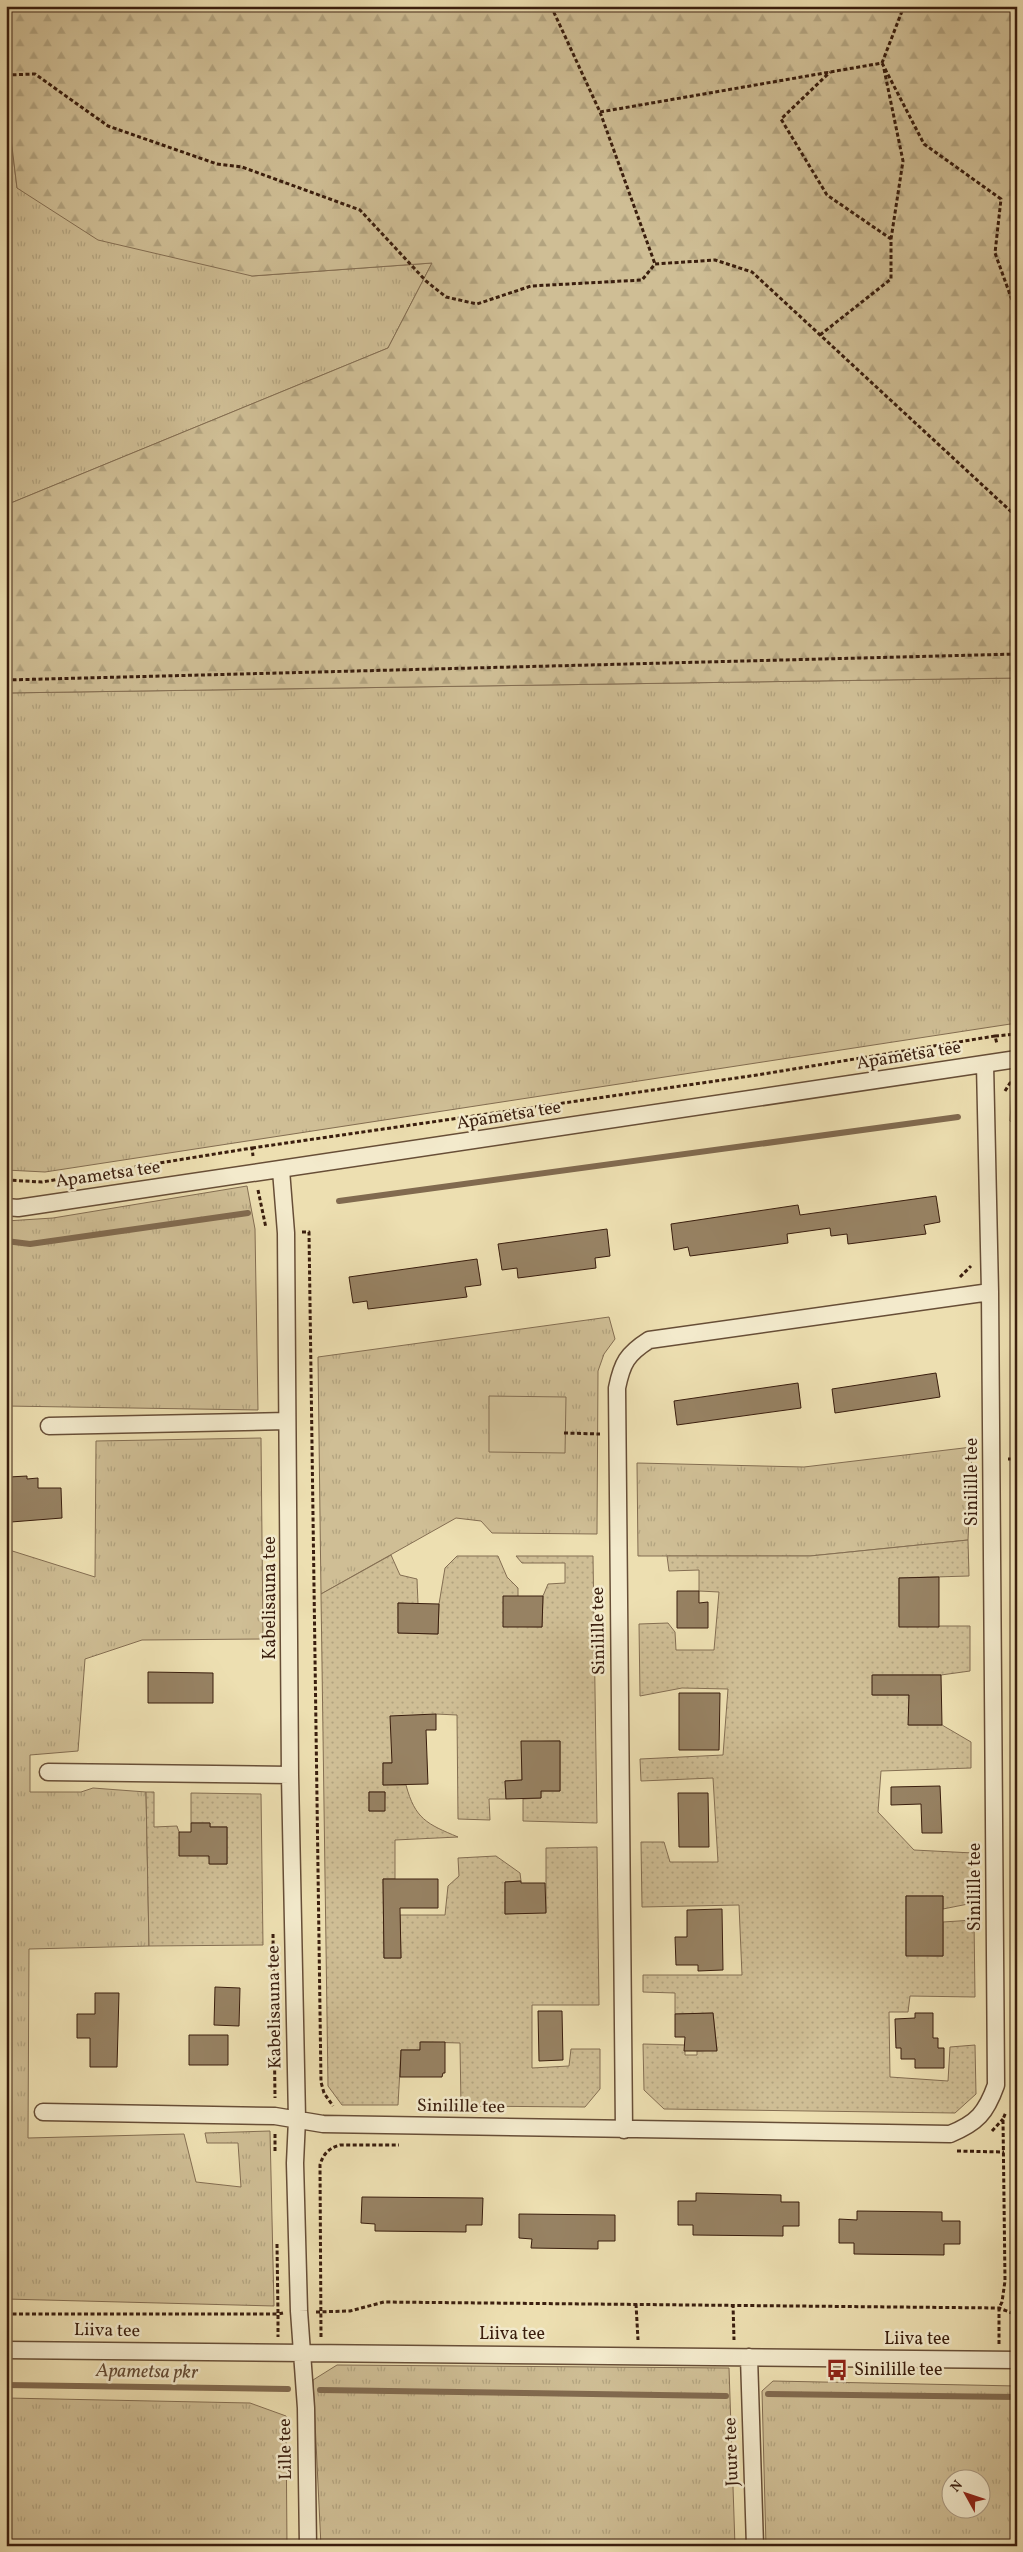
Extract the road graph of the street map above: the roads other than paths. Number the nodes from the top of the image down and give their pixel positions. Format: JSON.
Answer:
{"nodes":[{"id":1,"x":1001,"y":1062,"type":"edge"},
{"id":2,"x":281,"y":1170,"type":"junction"},
{"id":3,"x":6,"y":1207,"type":"edge"},
{"id":4,"x":990,"y":1292,"type":"junction"},
{"id":5,"x":288,"y":1421,"type":"junction"},
{"id":6,"x":49,"y":1426,"type":"dead end"},
{"id":7,"x":48,"y":1772,"type":"dead end"},
{"id":8,"x":290,"y":1775,"type":"junction"},
{"id":9,"x":43,"y":2112,"type":"dead end"},
{"id":10,"x":297,"y":2119,"type":"junction"},
{"id":11,"x":624,"y":2130,"type":"junction"},
{"id":12,"x":6,"y":2350,"type":"edge"},
{"id":13,"x":300,"y":2352,"type":"junction"},
{"id":14,"x":748,"y":2356,"type":"junction"},
{"id":15,"x":1017,"y":2360,"type":"edge"},
{"id":16,"x":308,"y":2546,"type":"edge"},
{"id":17,"x":755,"y":2546,"type":"edge"}],
"edges":[{"from":1,"to":2,"type":"street","name":"Apametsa tee"},
{"from":1,"to":4,"type":"street","name":"Sinilille tee"},
{"from":2,"to":3,"type":"street","name":"Apametsa tee"},
{"from":2,"to":5,"type":"street","name":"Kabelisauna tee"},
{"from":4,"to":11,"type":"street","name":"Sinilille tee"},
{"from":4,"to":11,"type":"street","name":"Sinilille tee"},
{"from":5,"to":6,"type":"street"},
{"from":5,"to":8,"type":"street","name":"Kabelisauna tee"},
{"from":7,"to":8,"type":"street"},
{"from":8,"to":10,"type":"street","name":"Kabelisauna tee"},
{"from":9,"to":10,"type":"street"},
{"from":10,"to":11,"type":"street","name":"Sinilille tee"},
{"from":10,"to":13,"type":"street","name":"Kabelisauna tee"},
{"from":12,"to":13,"type":"street","name":"Liiva tee"},
{"from":13,"to":14,"type":"street","name":"Liiva tee"},
{"from":13,"to":16,"type":"street","name":"Lille tee"},
{"from":14,"to":15,"type":"street","name":"Liiva tee"},
{"from":14,"to":17,"type":"street","name":"Juure tee"}]}
